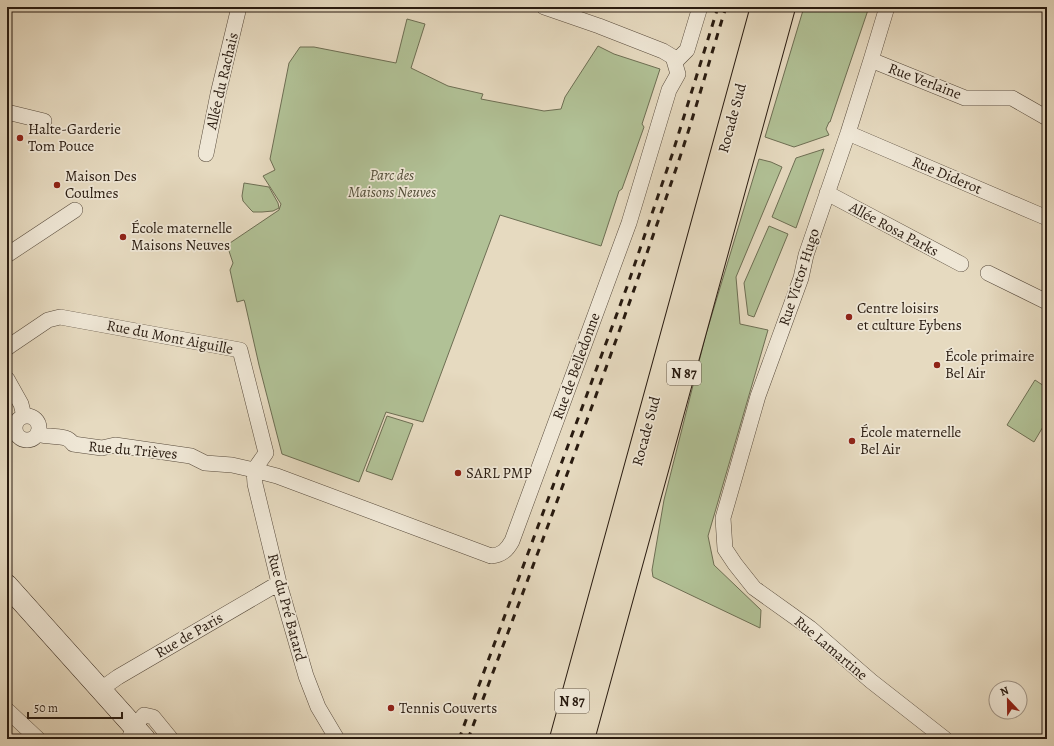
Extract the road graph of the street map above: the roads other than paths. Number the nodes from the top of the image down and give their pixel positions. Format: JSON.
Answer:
{"nodes":[{"id":1,"x":239,"y":7,"type":"edge"},
{"id":2,"x":544,"y":7,"type":"edge"},
{"id":3,"x":700,"y":7,"type":"edge"},
{"id":4,"x":762,"y":7,"type":"edge"},
{"id":5,"x":784,"y":7,"type":"edge"},
{"id":6,"x":887,"y":7,"type":"edge"},
{"id":7,"x":871,"y":60,"type":"junction"},
{"id":8,"x":675,"y":62,"type":"junction"},
{"id":9,"x":7,"y":112,"type":"edge"},
{"id":10,"x":1047,"y":118,"type":"edge"},
{"id":11,"x":44,"y":121,"type":"dead end"},
{"id":12,"x":848,"y":133,"type":"junction"},
{"id":13,"x":206,"y":154,"type":"dead end"},
{"id":14,"x":827,"y":193,"type":"junction"},
{"id":15,"x":75,"y":210,"type":"dead end"},
{"id":16,"x":1047,"y":218,"type":"edge"},
{"id":17,"x":7,"y":255,"type":"edge"},
{"id":18,"x":961,"y":264,"type":"dead end"},
{"id":19,"x":988,"y":273,"type":"dead end"},
{"id":20,"x":1047,"y":302,"type":"edge"},
{"id":21,"x":7,"y":348,"type":"edge"},
{"id":22,"x":7,"y":379,"type":"edge"},
{"id":23,"x":24,"y":416,"type":"junction"},
{"id":24,"x":37,"y":434,"type":"junction"},
{"id":25,"x":12,"y":439,"type":"edge"},
{"id":26,"x":254,"y":470,"type":"junction"},
{"id":27,"x":725,"y":549,"type":"joint"},
{"id":28,"x":279,"y":583,"type":"junction"},
{"id":29,"x":7,"y":585,"type":"edge"},
{"id":30,"x":582,"y":663,"type":"junction"},
{"id":31,"x":101,"y":689,"type":"junction"},
{"id":32,"x":7,"y":710,"type":"edge"},
{"id":33,"x":136,"y":735,"type":"edge"},
{"id":34,"x":38,"y":739,"type":"edge"},
{"id":35,"x":171,"y":739,"type":"edge"},
{"id":36,"x":337,"y":739,"type":"edge"},
{"id":37,"x":547,"y":739,"type":"edge"},
{"id":38,"x":561,"y":739,"type":"edge"},
{"id":39,"x":584,"y":739,"type":"edge"},
{"id":40,"x":945,"y":739,"type":"edge"}],
"edges":[{"from":1,"to":13,"type":"street","name":"Allée du Rachais"},
{"from":2,"to":8,"type":"street"},
{"from":3,"to":8,"type":"street"},
{"from":4,"to":30,"type":"highway","name":"Rocade Sud","number":"N 87"},
{"from":5,"to":39,"type":"highway","name":"Rocade Sud","number":"N 87"},
{"from":6,"to":7,"type":"street","name":"Rue Victor Hugo"},
{"from":7,"to":10,"type":"street","name":"Rue Verlaine"},
{"from":7,"to":12,"type":"street","name":"Rue Victor Hugo"},
{"from":8,"to":26,"type":"street","name":"Rue de Belledonne"},
{"from":9,"to":11,"type":"street"},
{"from":12,"to":14,"type":"street","name":"Rue Victor Hugo"},
{"from":12,"to":16,"type":"street","name":"Rue Diderot"},
{"from":14,"to":18,"type":"street","name":"Allée Rosa Parks"},
{"from":14,"to":27,"type":"street","name":"Rue Victor Hugo"},
{"from":15,"to":17,"type":"street"},
{"from":19,"to":20,"type":"street"},
{"from":21,"to":26,"type":"street","name":"Rue du Mont Aiguille"},
{"from":22,"to":23,"type":"street"},
{"from":23,"to":24,"type":"street"},
{"from":23,"to":25,"type":"street","name":"Rue du Trièves"},
{"from":24,"to":25,"type":"street","name":"Rue du Trièves"},
{"from":24,"to":26,"type":"street","name":"Rue du Trièves"},
{"from":26,"to":28,"type":"street","name":"Rue du Pré Batard"},
{"from":27,"to":40,"type":"street","name":"Rue Lamartine"},
{"from":28,"to":31,"type":"street","name":"Rue de Paris"},
{"from":28,"to":36,"type":"street","name":"Rue du Pré Batard"},
{"from":29,"to":31,"type":"main road"},
{"from":30,"to":37,"type":"highway"},
{"from":30,"to":38,"type":"highway","name":"Rocade Sud","number":"N 87"},
{"from":31,"to":33,"type":"main road"},
{"from":32,"to":34,"type":"street"},
{"from":33,"to":35,"type":"street"}]}
